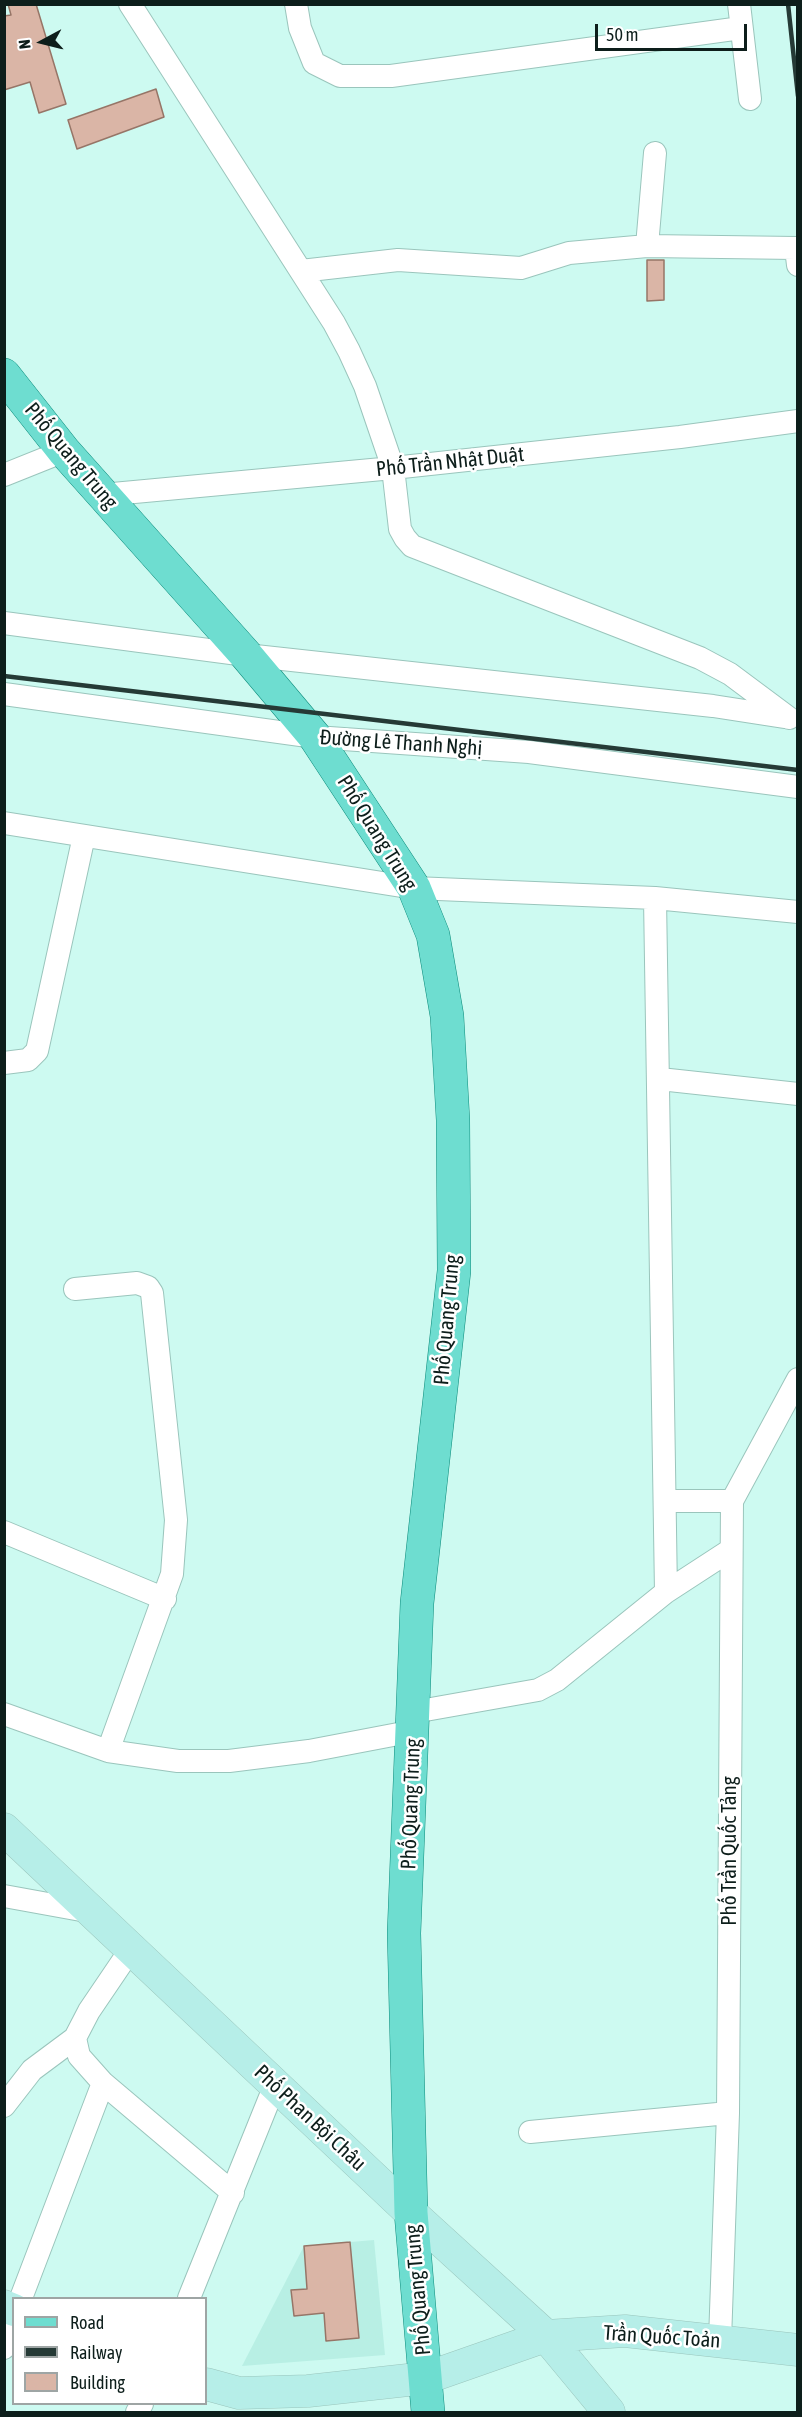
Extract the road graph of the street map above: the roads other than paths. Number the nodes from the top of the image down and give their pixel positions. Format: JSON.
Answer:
{"nodes":[{"id":1,"x":130,"y":4,"type":"edge"},
{"id":2,"x":296,"y":4,"type":"edge"},
{"id":3,"x":738,"y":4,"type":"edge"},
{"id":4,"x":741,"y":28,"type":"junction"},
{"id":5,"x":750,"y":99,"type":"dead end"},
{"id":6,"x":655,"y":153,"type":"dead end"},
{"id":7,"x":647,"y":246,"type":"junction"},
{"id":8,"x":798,"y":265,"type":"edge"},
{"id":9,"x":301,"y":272,"type":"junction"},
{"id":10,"x":4,"y":375,"type":"edge"},
{"id":11,"x":798,"y":421,"type":"edge"},
{"id":12,"x":64,"y":451,"type":"junction"},
{"id":13,"x":393,"y":468,"type":"junction"},
{"id":14,"x":4,"y":476,"type":"edge"},
{"id":15,"x":102,"y":495,"type":"junction"},
{"id":16,"x":4,"y":623,"type":"edge"},
{"id":17,"x":246,"y":655,"type":"junction"},
{"id":18,"x":4,"y":694,"type":"edge"},
{"id":19,"x":793,"y":719,"type":"edge"},
{"id":20,"x":315,"y":737,"type":"junction"},
{"id":21,"x":798,"y":787,"type":"edge"},
{"id":22,"x":4,"y":823,"type":"edge"},
{"id":23,"x":84,"y":836,"type":"junction"},
{"id":24,"x":414,"y":888,"type":"junction"},
{"id":25,"x":655,"y":898,"type":"junction"},
{"id":26,"x":798,"y":912,"type":"edge"},
{"id":27,"x":4,"y":1063,"type":"edge"},
{"id":28,"x":660,"y":1079,"type":"junction"},
{"id":29,"x":798,"y":1094,"type":"edge"},
{"id":30,"x":75,"y":1289,"type":"dead end"},
{"id":31,"x":798,"y":1379,"type":"edge"},
{"id":32,"x":732,"y":1501,"type":"junction"},
{"id":33,"x":665,"y":1502,"type":"junction"},
{"id":34,"x":4,"y":1532,"type":"edge"},
{"id":35,"x":729,"y":1551,"type":"junction"},
{"id":36,"x":666,"y":1592,"type":"junction"},
{"id":37,"x":165,"y":1599,"type":"junction"},
{"id":38,"x":4,"y":1714,"type":"edge"},
{"id":39,"x":414,"y":1722,"type":"junction"},
{"id":40,"x":108,"y":1751,"type":"junction"},
{"id":41,"x":4,"y":1829,"type":"edge"},
{"id":42,"x":4,"y":1896,"type":"edge"},
{"id":43,"x":92,"y":1912,"type":"junction"},
{"id":44,"x":131,"y":1949,"type":"junction"},
{"id":45,"x":75,"y":2038,"type":"junction"},
{"id":46,"x":102,"y":2083,"type":"junction"},
{"id":47,"x":275,"y":2085,"type":"junction"},
{"id":48,"x":4,"y":2106,"type":"edge"},
{"id":49,"x":728,"y":2113,"type":"junction"},
{"id":50,"x":530,"y":2132,"type":"dead end"},
{"id":51,"x":233,"y":2193,"type":"junction"},
{"id":52,"x":411,"y":2213,"type":"junction"},
{"id":53,"x":21,"y":2297,"type":"edge"},
{"id":54,"x":189,"y":2297,"type":"edge"},
{"id":55,"x":12,"y":2326,"type":"edge"},
{"id":56,"x":546,"y":2336,"type":"junction"},
{"id":57,"x":720,"y":2340,"type":"junction"},
{"id":58,"x":4,"y":2348,"type":"edge"},
{"id":59,"x":798,"y":2350,"type":"edge"},
{"id":60,"x":426,"y":2378,"type":"junction"},
{"id":61,"x":207,"y":2384,"type":"edge"},
{"id":62,"x":428,"y":2412,"type":"edge"},
{"id":63,"x":609,"y":2412,"type":"edge"}],
"edges":[{"from":1,"to":9,"type":"street"},
{"from":2,"to":4,"type":"street"},
{"from":3,"to":4,"type":"street"},
{"from":4,"to":5,"type":"street"},
{"from":6,"to":7,"type":"street"},
{"from":7,"to":8,"type":"street"},
{"from":7,"to":9,"type":"street"},
{"from":9,"to":13,"type":"street"},
{"from":10,"to":12,"type":"main road","name":"Phố Quang Trung"},
{"from":11,"to":13,"type":"street","name":"Phố Trần Nhật Duật"},
{"from":12,"to":14,"type":"street"},
{"from":12,"to":15,"type":"main road","name":"Phố Quang Trung"},
{"from":13,"to":15,"type":"street","name":"Phố Trần Nhật Duật"},
{"from":13,"to":19,"type":"street"},
{"from":15,"to":17,"type":"main road","name":"Phố Quang Trung"},
{"from":16,"to":17,"type":"street"},
{"from":17,"to":19,"type":"street"},
{"from":17,"to":20,"type":"main road","name":"Phố Quang Trung"},
{"from":18,"to":20,"type":"street","name":"Đường Lê Thanh Nghị"},
{"from":20,"to":21,"type":"street","name":"Đường Lê Thanh Nghị"},
{"from":20,"to":24,"type":"main road","name":"Phố Quang Trung"},
{"from":22,"to":23,"type":"street"},
{"from":23,"to":24,"type":"street"},
{"from":23,"to":27,"type":"street"},
{"from":24,"to":25,"type":"street"},
{"from":24,"to":39,"type":"main road","name":"Phố Quang Trung"},
{"from":25,"to":26,"type":"street"},
{"from":25,"to":28,"type":"street"},
{"from":28,"to":29,"type":"street"},
{"from":28,"to":33,"type":"street"},
{"from":30,"to":37,"type":"street"},
{"from":31,"to":32,"type":"street","name":"Phố Trần Quốc Tảng"},
{"from":32,"to":33,"type":"street"},
{"from":32,"to":35,"type":"street","name":"Phố Trần Quốc Tảng"},
{"from":33,"to":36,"type":"street"},
{"from":34,"to":37,"type":"street"},
{"from":35,"to":36,"type":"street"},
{"from":35,"to":49,"type":"street","name":"Phố Trần Quốc Tảng"},
{"from":36,"to":39,"type":"street"},
{"from":37,"to":40,"type":"street"},
{"from":38,"to":40,"type":"street"},
{"from":39,"to":40,"type":"street"},
{"from":39,"to":52,"type":"main road","name":"Phố Quang Trung"},
{"from":41,"to":43,"type":"street","name":"Phố Phan Bội Châu"},
{"from":42,"to":43,"type":"street"},
{"from":43,"to":44,"type":"street","name":"Phố Phan Bội Châu"},
{"from":44,"to":45,"type":"street"},
{"from":44,"to":47,"type":"street","name":"Phố Phan Bội Châu"},
{"from":45,"to":46,"type":"street"},
{"from":45,"to":48,"type":"street"},
{"from":46,"to":51,"type":"street"},
{"from":46,"to":53,"type":"street"},
{"from":47,"to":51,"type":"street"},
{"from":47,"to":52,"type":"street","name":"Phố Phan Bội Châu"},
{"from":49,"to":50,"type":"street"},
{"from":49,"to":57,"type":"street","name":"Phố Trần Quốc Tảng"},
{"from":51,"to":54,"type":"street"},
{"from":52,"to":56,"type":"street","name":"Phố Phan Bội Châu"},
{"from":52,"to":60,"type":"main road","name":"Phố Quang Trung"},
{"from":55,"to":58,"type":"street"},
{"from":56,"to":57,"type":"street","name":"Trần Quốc Toản"},
{"from":56,"to":60,"type":"street","name":"Trần Quốc Toản"},
{"from":56,"to":63,"type":"street","name":"Phố Phan Bội Châu"},
{"from":57,"to":59,"type":"street","name":"Trần Quốc Toản"},
{"from":60,"to":61,"type":"street","name":"Trần Quốc Toản"},
{"from":60,"to":62,"type":"main road","name":"Phố Quang Trung"}]}
